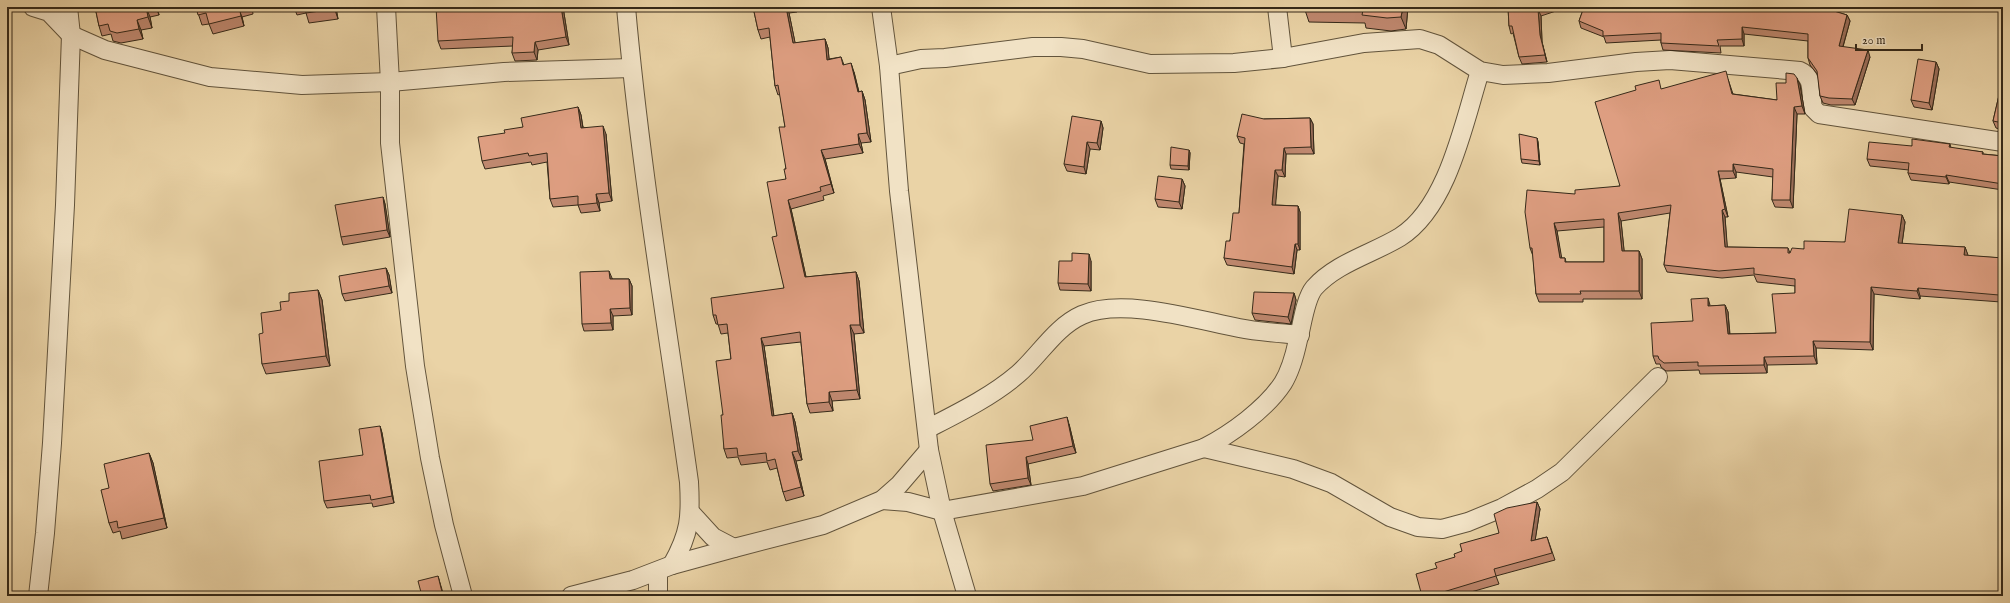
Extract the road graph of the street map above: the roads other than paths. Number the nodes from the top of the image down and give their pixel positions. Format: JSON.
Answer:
{"nodes":[{"id":1,"x":33,"y":7,"type":"edge"},
{"id":2,"x":68,"y":7,"type":"edge"},
{"id":3,"x":386,"y":7,"type":"edge"},
{"id":4,"x":626,"y":7,"type":"edge"},
{"id":5,"x":881,"y":7,"type":"edge"},
{"id":6,"x":1278,"y":7,"type":"edge"},
{"id":7,"x":71,"y":36,"type":"junction"},
{"id":8,"x":1283,"y":58,"type":"junction"},
{"id":9,"x":889,"y":66,"type":"junction"},
{"id":10,"x":631,"y":68,"type":"junction"},
{"id":11,"x":1480,"y":71,"type":"junction"},
{"id":12,"x":390,"y":82,"type":"junction"},
{"id":13,"x":2003,"y":142,"type":"edge"},
{"id":14,"x":1300,"y":336,"type":"junction"},
{"id":15,"x":1658,"y":377,"type":"dead end"},
{"id":16,"x":927,"y":429,"type":"junction"},
{"id":17,"x":1204,"y":448,"type":"junction"},
{"id":18,"x":929,"y":450,"type":"junction"},
{"id":19,"x":882,"y":500,"type":"junction"},
{"id":20,"x":942,"y":511,"type":"junction"},
{"id":21,"x":691,"y":513,"type":"junction"},
{"id":22,"x":734,"y":548,"type":"junction"},
{"id":23,"x":665,"y":568,"type":"junction"},
{"id":24,"x":38,"y":596,"type":"edge"},
{"id":25,"x":463,"y":596,"type":"edge"},
{"id":26,"x":571,"y":596,"type":"edge"},
{"id":27,"x":658,"y":596,"type":"edge"},
{"id":28,"x":966,"y":596,"type":"edge"}],
"edges":[{"from":1,"to":7,"type":"street"},
{"from":2,"to":7,"type":"street"},
{"from":3,"to":12,"type":"street"},
{"from":4,"to":10,"type":"street"},
{"from":5,"to":9,"type":"street"},
{"from":6,"to":8,"type":"street"},
{"from":7,"to":12,"type":"street"},
{"from":7,"to":24,"type":"street"},
{"from":8,"to":9,"type":"street"},
{"from":8,"to":11,"type":"street"},
{"from":9,"to":16,"type":"street"},
{"from":10,"to":12,"type":"street"},
{"from":10,"to":21,"type":"street"},
{"from":11,"to":13,"type":"street"},
{"from":11,"to":14,"type":"street"},
{"from":12,"to":25,"type":"street"},
{"from":14,"to":16,"type":"street"},
{"from":14,"to":17,"type":"street"},
{"from":15,"to":17,"type":"street"},
{"from":16,"to":18,"type":"street"},
{"from":17,"to":20,"type":"street"},
{"from":18,"to":19,"type":"street"},
{"from":18,"to":20,"type":"street"},
{"from":19,"to":20,"type":"street"},
{"from":19,"to":22,"type":"street"},
{"from":20,"to":28,"type":"street"},
{"from":21,"to":22,"type":"street"},
{"from":21,"to":23,"type":"street"},
{"from":22,"to":23,"type":"street"},
{"from":23,"to":26,"type":"street"},
{"from":23,"to":27,"type":"street"}]}
